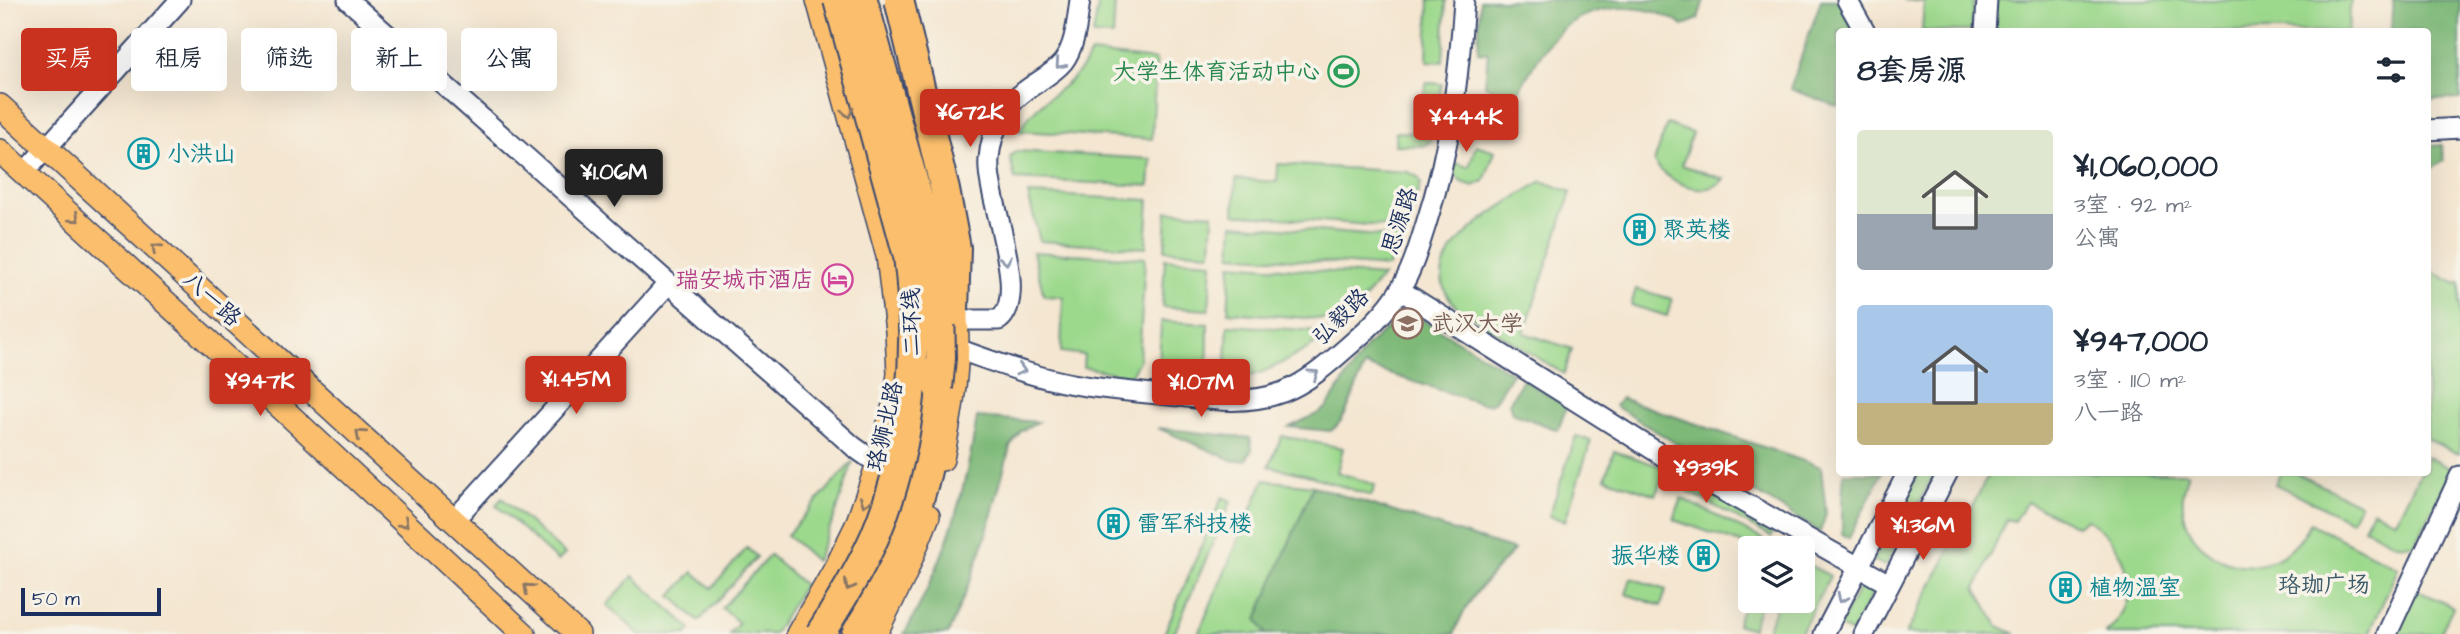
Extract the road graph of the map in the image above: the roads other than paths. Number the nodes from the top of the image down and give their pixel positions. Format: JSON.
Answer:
{"nodes":[{"id":1,"x":180,"y":0,"type":"edge"},
{"id":2,"x":348,"y":0,"type":"edge"},
{"id":3,"x":818,"y":0,"type":"edge"},
{"id":4,"x":838,"y":0,"type":"edge"},
{"id":5,"x":863,"y":0,"type":"edge"},
{"id":6,"x":885,"y":0,"type":"edge"},
{"id":7,"x":899,"y":0,"type":"edge"},
{"id":8,"x":1080,"y":0,"type":"edge"},
{"id":9,"x":1464,"y":0,"type":"edge"},
{"id":10,"x":1847,"y":0,"type":"edge"},
{"id":11,"x":1987,"y":0,"type":"edge"},
{"id":12,"x":1863,"y":28,"type":"edge"},
{"id":13,"x":1985,"y":28,"type":"edge"},
{"id":14,"x":898,"y":48,"type":"junction"},
{"id":15,"x":837,"y":69,"type":"junction"},
{"id":16,"x":0,"y":106,"type":"edge"},
{"id":17,"x":2460,"y":117,"type":"edge"},
{"id":18,"x":2431,"y":118,"type":"edge"},
{"id":19,"x":2460,"y":128,"type":"edge"},
{"id":20,"x":2431,"y":130,"type":"edge"},
{"id":21,"x":47,"y":148,"type":"junction"},
{"id":22,"x":0,"y":151,"type":"edge"},
{"id":23,"x":24,"y":173,"type":"junction"},
{"id":24,"x":668,"y":284,"type":"junction"},
{"id":25,"x":1400,"y":290,"type":"junction"},
{"id":26,"x":957,"y":320,"type":"junction"},
{"id":27,"x":957,"y":349,"type":"junction"},
{"id":28,"x":938,"y":388,"type":"junction"},
{"id":29,"x":878,"y":464,"type":"junction"},
{"id":30,"x":1906,"y":476,"type":"edge"},
{"id":31,"x":1946,"y":476,"type":"edge"},
{"id":32,"x":2460,"y":476,"type":"edge"},
{"id":33,"x":454,"y":520,"type":"junction"},
{"id":34,"x":1858,"y":568,"type":"junction"},
{"id":35,"x":1889,"y":584,"type":"junction"},
{"id":36,"x":524,"y":634,"type":"edge"},
{"id":37,"x":578,"y":634,"type":"edge"},
{"id":38,"x":798,"y":634,"type":"edge"},
{"id":39,"x":820,"y":634,"type":"edge"},
{"id":40,"x":856,"y":634,"type":"edge"},
{"id":41,"x":875,"y":634,"type":"edge"},
{"id":42,"x":1824,"y":634,"type":"edge"},
{"id":43,"x":1864,"y":634,"type":"edge"},
{"id":44,"x":2387,"y":634,"type":"edge"}],
"edges":[{"from":1,"to":21,"type":"street"},
{"from":2,"to":24,"type":"street"},
{"from":3,"to":15,"type":"main road","name":"珞狮北路"},
{"from":4,"to":39,"type":"highway","name":"二环线","one_way":true,"bridge":true},
{"from":5,"to":28,"type":"highway","name":"二环线","bridge":true},
{"from":6,"to":14,"type":"main road"},
{"from":7,"to":28,"type":"highway","bridge":true},
{"from":8,"to":26,"type":"street","one_way":true},
{"from":9,"to":25,"type":"street","name":"思源路"},
{"from":10,"to":12,"type":"street"},
{"from":11,"to":13,"type":"street"},
{"from":14,"to":15,"type":"main road"},
{"from":14,"to":26,"type":"main road"},
{"from":15,"to":29,"type":"main road","name":"珞狮北路","one_way":true},
{"from":16,"to":21,"type":"main road","name":"八一路"},
{"from":17,"to":18,"type":"street"},
{"from":19,"to":20,"type":"street"},
{"from":21,"to":23,"type":"street"},
{"from":33,"to":21,"type":"main road","name":"八一路","one_way":true},
{"from":22,"to":23,"type":"main road","name":"八一路"},
{"from":23,"to":36,"type":"main road","name":"八一路","one_way":true},
{"from":24,"to":29,"type":"street"},
{"from":24,"to":33,"type":"street"},
{"from":27,"to":25,"type":"street","name":"弘毅路","one_way":true},
{"from":25,"to":34,"type":"street","name":"弘毅路"},
{"from":26,"to":27,"type":"main road"},
{"from":27,"to":41,"type":"main road"},
{"from":28,"to":40,"type":"highway","name":"二环线"},
{"from":29,"to":38,"type":"main road","name":"珞狮北路","one_way":true},
{"from":30,"to":34,"type":"street"},
{"from":31,"to":35,"type":"street"},
{"from":32,"to":44,"type":"street"},
{"from":37,"to":33,"type":"main road","name":"八一路","one_way":true},
{"from":34,"to":35,"type":"street","name":"弘毅路"},
{"from":34,"to":42,"type":"street","one_way":true},
{"from":35,"to":43,"type":"street"}]}
